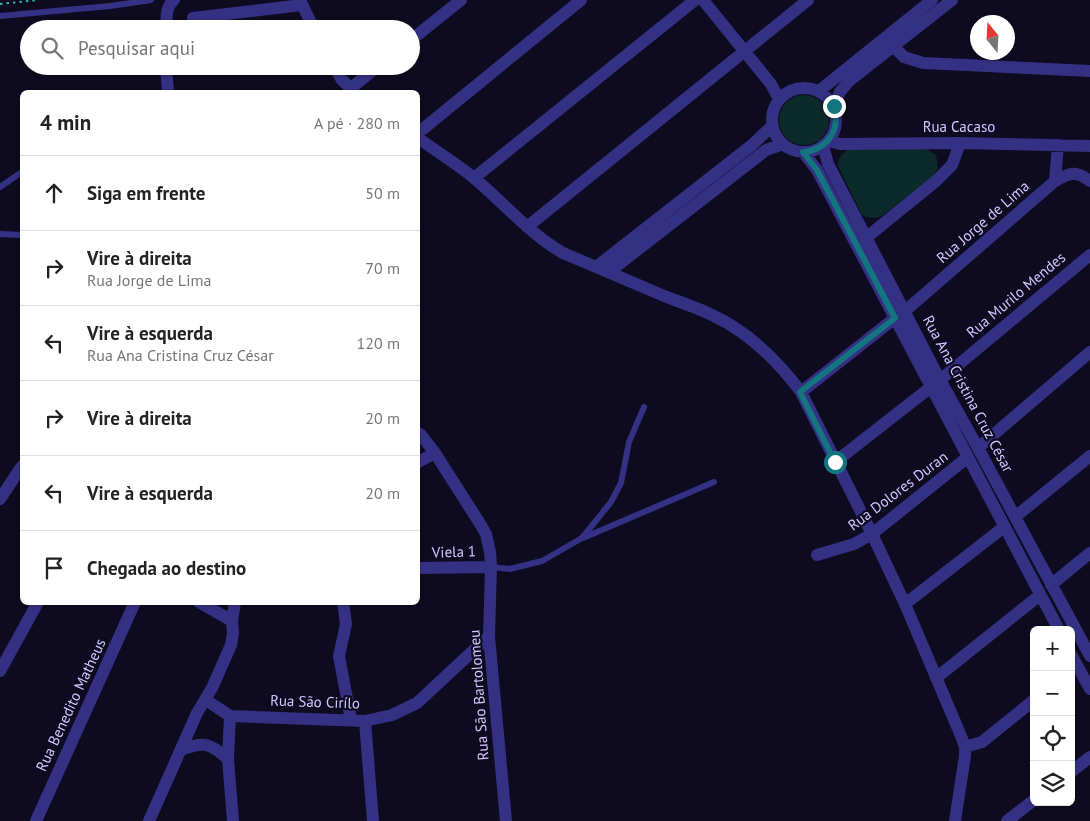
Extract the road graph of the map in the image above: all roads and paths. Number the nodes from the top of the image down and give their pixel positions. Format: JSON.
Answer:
{"nodes":[{"id":1,"x":38,"y":0,"type":"edge"},
{"id":2,"x":151,"y":0,"type":"edge"},
{"id":3,"x":461,"y":0,"type":"edge"},
{"id":4,"x":580,"y":0,"type":"edge"},
{"id":5,"x":695,"y":0,"type":"edge"},
{"id":6,"x":704,"y":0,"type":"edge"},
{"id":7,"x":808,"y":0,"type":"edge"},
{"id":8,"x":932,"y":0,"type":"edge"},
{"id":9,"x":952,"y":0,"type":"edge"},
{"id":10,"x":170,"y":1,"type":"edge"},
{"id":11,"x":301,"y":2,"type":"edge"},
{"id":12,"x":0,"y":4,"type":"edge"},
{"id":13,"x":0,"y":16,"type":"edge"},
{"id":14,"x":193,"y":18,"type":"dead end"},
{"id":15,"x":166,"y":20,"type":"edge"},
{"id":16,"x":310,"y":20,"type":"edge"},
{"id":17,"x":420,"y":33,"type":"edge"},
{"id":18,"x":888,"y":42,"type":"junction"},
{"id":19,"x":745,"y":52,"type":"junction"},
{"id":20,"x":1090,"y":71,"type":"edge"},
{"id":21,"x":167,"y":75,"type":"edge"},
{"id":22,"x":340,"y":75,"type":"edge"},
{"id":23,"x":369,"y":75,"type":"edge"},
{"id":24,"x":168,"y":90,"type":"edge"},
{"id":25,"x":351,"y":90,"type":"edge"},
{"id":26,"x":353,"y":90,"type":"edge"},
{"id":27,"x":819,"y":91,"type":"junction"},
{"id":28,"x":780,"y":99,"type":"junction"},
{"id":29,"x":834,"y":106,"type":"junction"},
{"id":30,"x":772,"y":126,"type":"junction"},
{"id":31,"x":420,"y":131,"type":"edge"},
{"id":32,"x":420,"y":139,"type":"edge"},
{"id":33,"x":826,"y":143,"type":"junction"},
{"id":34,"x":960,"y":143,"type":"junction"},
{"id":35,"x":783,"y":144,"type":"junction"},
{"id":36,"x":1058,"y":145,"type":"junction"},
{"id":37,"x":1090,"y":146,"type":"edge"},
{"id":38,"x":803,"y":152,"type":"junction"},
{"id":39,"x":20,"y":173,"type":"edge"},
{"id":40,"x":474,"y":178,"type":"junction"},
{"id":41,"x":1055,"y":181,"type":"junction"},
{"id":42,"x":1090,"y":181,"type":"edge"},
{"id":43,"x":0,"y":187,"type":"edge"},
{"id":44,"x":526,"y":228,"type":"junction"},
{"id":45,"x":0,"y":234,"type":"edge"},
{"id":46,"x":20,"y":235,"type":"edge"},
{"id":47,"x":867,"y":237,"type":"junction"},
{"id":48,"x":1090,"y":255,"type":"edge"},
{"id":49,"x":596,"y":267,"type":"junction"},
{"id":50,"x":609,"y":272,"type":"junction"},
{"id":51,"x":900,"y":315,"type":"junction"},
{"id":52,"x":1090,"y":352,"type":"edge"},
{"id":53,"x":936,"y":383,"type":"junction"},
{"id":54,"x":800,"y":392,"type":"junction"},
{"id":55,"x":644,"y":407,"type":"dead end"},
{"id":56,"x":420,"y":434,"type":"edge"},
{"id":57,"x":978,"y":448,"type":"junction"},
{"id":58,"x":436,"y":453,"type":"junction"},
{"id":59,"x":1090,"y":456,"type":"edge"},
{"id":60,"x":968,"y":457,"type":"junction"},
{"id":61,"x":420,"y":461,"type":"edge"},
{"id":62,"x":835,"y":462,"type":"junction"},
{"id":63,"x":20,"y":469,"type":"edge"},
{"id":64,"x":714,"y":482,"type":"dead end"},
{"id":65,"x":0,"y":499,"type":"edge"},
{"id":66,"x":1015,"y":517,"type":"junction"},
{"id":67,"x":1004,"y":527,"type":"junction"},
{"id":68,"x":872,"y":534,"type":"junction"},
{"id":69,"x":582,"y":538,"type":"junction"},
{"id":70,"x":1090,"y":553,"type":"edge"},
{"id":71,"x":817,"y":555,"type":"dead end"},
{"id":72,"x":491,"y":567,"type":"junction"},
{"id":73,"x":420,"y":568,"type":"edge"},
{"id":74,"x":1051,"y":585,"type":"junction"},
{"id":75,"x":1040,"y":595,"type":"junction"},
{"id":76,"x":905,"y":604,"type":"junction"},
{"id":77,"x":36,"y":605,"type":"edge"},
{"id":78,"x":134,"y":605,"type":"edge"},
{"id":79,"x":203,"y":605,"type":"edge"},
{"id":80,"x":235,"y":605,"type":"edge"},
{"id":81,"x":343,"y":605,"type":"edge"},
{"id":82,"x":232,"y":621,"type":"junction"},
{"id":83,"x":1057,"y":626,"type":"edge"},
{"id":84,"x":489,"y":636,"type":"junction"},
{"id":85,"x":1089,"y":654,"type":"edge"},
{"id":86,"x":1075,"y":665,"type":"edge"},
{"id":87,"x":0,"y":671,"type":"edge"},
{"id":88,"x":936,"y":678,"type":"junction"},
{"id":89,"x":1090,"y":689,"type":"edge"},
{"id":90,"x":206,"y":700,"type":"junction"},
{"id":91,"x":1030,"y":703,"type":"edge"},
{"id":92,"x":230,"y":716,"type":"junction"},
{"id":93,"x":351,"y":720,"type":"junction"},
{"id":94,"x":365,"y":721,"type":"junction"},
{"id":95,"x":965,"y":748,"type":"junction"},
{"id":96,"x":181,"y":750,"type":"junction"},
{"id":97,"x":1090,"y":757,"type":"edge"},
{"id":98,"x":228,"y":758,"type":"junction"},
{"id":99,"x":1075,"y":769,"type":"edge"},
{"id":100,"x":1030,"y":803,"type":"edge"},
{"id":101,"x":956,"y":820,"type":"edge"},
{"id":102,"x":36,"y":821,"type":"edge"},
{"id":103,"x":149,"y":821,"type":"edge"},
{"id":104,"x":233,"y":821,"type":"edge"},
{"id":105,"x":373,"y":821,"type":"edge"},
{"id":106,"x":506,"y":821,"type":"edge"},
{"id":107,"x":1007,"y":821,"type":"edge"}],
"edges":[{"from":1,"to":12,"type":"path"},
{"from":2,"to":13,"type":"lane"},
{"from":3,"to":17,"type":"street"},
{"from":4,"to":31,"type":"street"},
{"from":5,"to":40,"type":"street"},
{"from":6,"to":19,"type":"street"},
{"from":7,"to":19,"type":"street"},
{"from":8,"to":18,"type":"street"},
{"from":9,"to":18,"type":"street"},
{"from":10,"to":15,"type":"street"},
{"from":11,"to":14,"type":"street"},
{"from":11,"to":16,"type":"street"},
{"from":18,"to":20,"type":"street"},
{"from":18,"to":27,"type":"street"},
{"from":18,"to":29,"type":"street"},
{"from":19,"to":28,"type":"street"},
{"from":19,"to":44,"type":"street"},
{"from":21,"to":24,"type":"street"},
{"from":22,"to":25,"type":"street"},
{"from":23,"to":26,"type":"street"},
{"from":27,"to":28,"type":"street"},
{"from":27,"to":29,"type":"street"},
{"from":28,"to":30,"type":"street"},
{"from":29,"to":33,"type":"street"},
{"from":30,"to":35,"type":"street"},
{"from":30,"to":49,"type":"street"},
{"from":32,"to":40,"type":"street"},
{"from":33,"to":34,"type":"street","name":"Rua Cacaso"},
{"from":33,"to":38,"type":"street"},
{"from":33,"to":47,"type":"street","name":"Rua Ana Cristina Cruz César"},
{"from":34,"to":36,"type":"street","name":"Rua Cacaso"},
{"from":34,"to":47,"type":"street"},
{"from":35,"to":38,"type":"street"},
{"from":35,"to":50,"type":"street"},
{"from":36,"to":37,"type":"street","name":"Rua Cacaso"},
{"from":36,"to":41,"type":"street"},
{"from":38,"to":51,"type":"street","name":"Rua Ana Cristina Cruz César"},
{"from":39,"to":43,"type":"lane"},
{"from":40,"to":44,"type":"street"},
{"from":41,"to":42,"type":"street"},
{"from":41,"to":51,"type":"street","name":"Rua Jorge de Lima"},
{"from":44,"to":49,"type":"street"},
{"from":45,"to":46,"type":"lane"},
{"from":47,"to":51,"type":"street","name":"Rua Ana Cristina Cruz César"},
{"from":48,"to":53,"type":"street","name":"Rua Murilo Mendes"},
{"from":49,"to":50,"type":"street"},
{"from":50,"to":54,"type":"street"},
{"from":51,"to":53,"type":"street","name":"Rua Ana Cristina Cruz César"},
{"from":51,"to":54,"type":"street","name":"Rua Jorge de Lima"},
{"from":52,"to":57,"type":"street"},
{"from":53,"to":57,"type":"street","name":"Rua Ana Cristina Cruz César"},
{"from":53,"to":60,"type":"street","name":"Rua Ana Cristina Cruz César"},
{"from":53,"to":62,"type":"street","name":"Rua Murilo Mendes"},
{"from":54,"to":62,"type":"street"},
{"from":55,"to":69,"type":"lane"},
{"from":56,"to":58,"type":"street","name":"Rua São Bartolomeu"},
{"from":57,"to":66,"type":"street","name":"Rua Ana Cristina Cruz César"},
{"from":58,"to":61,"type":"street"},
{"from":58,"to":72,"type":"street","name":"Rua São Bartolomeu"},
{"from":59,"to":66,"type":"street"},
{"from":60,"to":67,"type":"street","name":"Rua Ana Cristina Cruz César"},
{"from":60,"to":68,"type":"street","name":"Rua Dolores Duran"},
{"from":62,"to":68,"type":"street"},
{"from":63,"to":65,"type":"street"},
{"from":64,"to":69,"type":"lane"},
{"from":66,"to":74,"type":"street","name":"Rua Ana Cristina Cruz César"},
{"from":67,"to":75,"type":"street","name":"Rua Ana Cristina Cruz César"},
{"from":67,"to":76,"type":"street"},
{"from":68,"to":71,"type":"street","name":"Rua Dolores Duran"},
{"from":68,"to":76,"type":"street"},
{"from":69,"to":72,"type":"lane"},
{"from":70,"to":74,"type":"street"},
{"from":72,"to":73,"type":"street","name":"Viela 1"},
{"from":72,"to":84,"type":"street","name":"Rua São Bartolomeu"},
{"from":74,"to":85,"type":"street","name":"Rua Ana Cristina Cruz César"},
{"from":75,"to":83,"type":"street","name":"Rua Ana Cristina Cruz César"},
{"from":75,"to":88,"type":"street"},
{"from":76,"to":88,"type":"street"},
{"from":77,"to":87,"type":"street"},
{"from":78,"to":102,"type":"street","name":"Rua Benedito Matheus"},
{"from":79,"to":82,"type":"street"},
{"from":80,"to":82,"type":"street"},
{"from":81,"to":93,"type":"street"},
{"from":82,"to":90,"type":"street"},
{"from":84,"to":94,"type":"street","name":"Rua São Cirílo"},
{"from":84,"to":106,"type":"street","name":"Rua São Bartolomeu"},
{"from":86,"to":89,"type":"street"},
{"from":88,"to":95,"type":"street"},
{"from":90,"to":92,"type":"street"},
{"from":90,"to":96,"type":"street"},
{"from":91,"to":95,"type":"street"},
{"from":92,"to":93,"type":"street","name":"Rua São Cirílo"},
{"from":92,"to":98,"type":"street"},
{"from":93,"to":94,"type":"street","name":"Rua São Cirílo"},
{"from":94,"to":105,"type":"street"},
{"from":95,"to":101,"type":"street"},
{"from":96,"to":98,"type":"street"},
{"from":96,"to":103,"type":"street"},
{"from":97,"to":99,"type":"street"},
{"from":98,"to":104,"type":"street"},
{"from":100,"to":107,"type":"street"}]}
